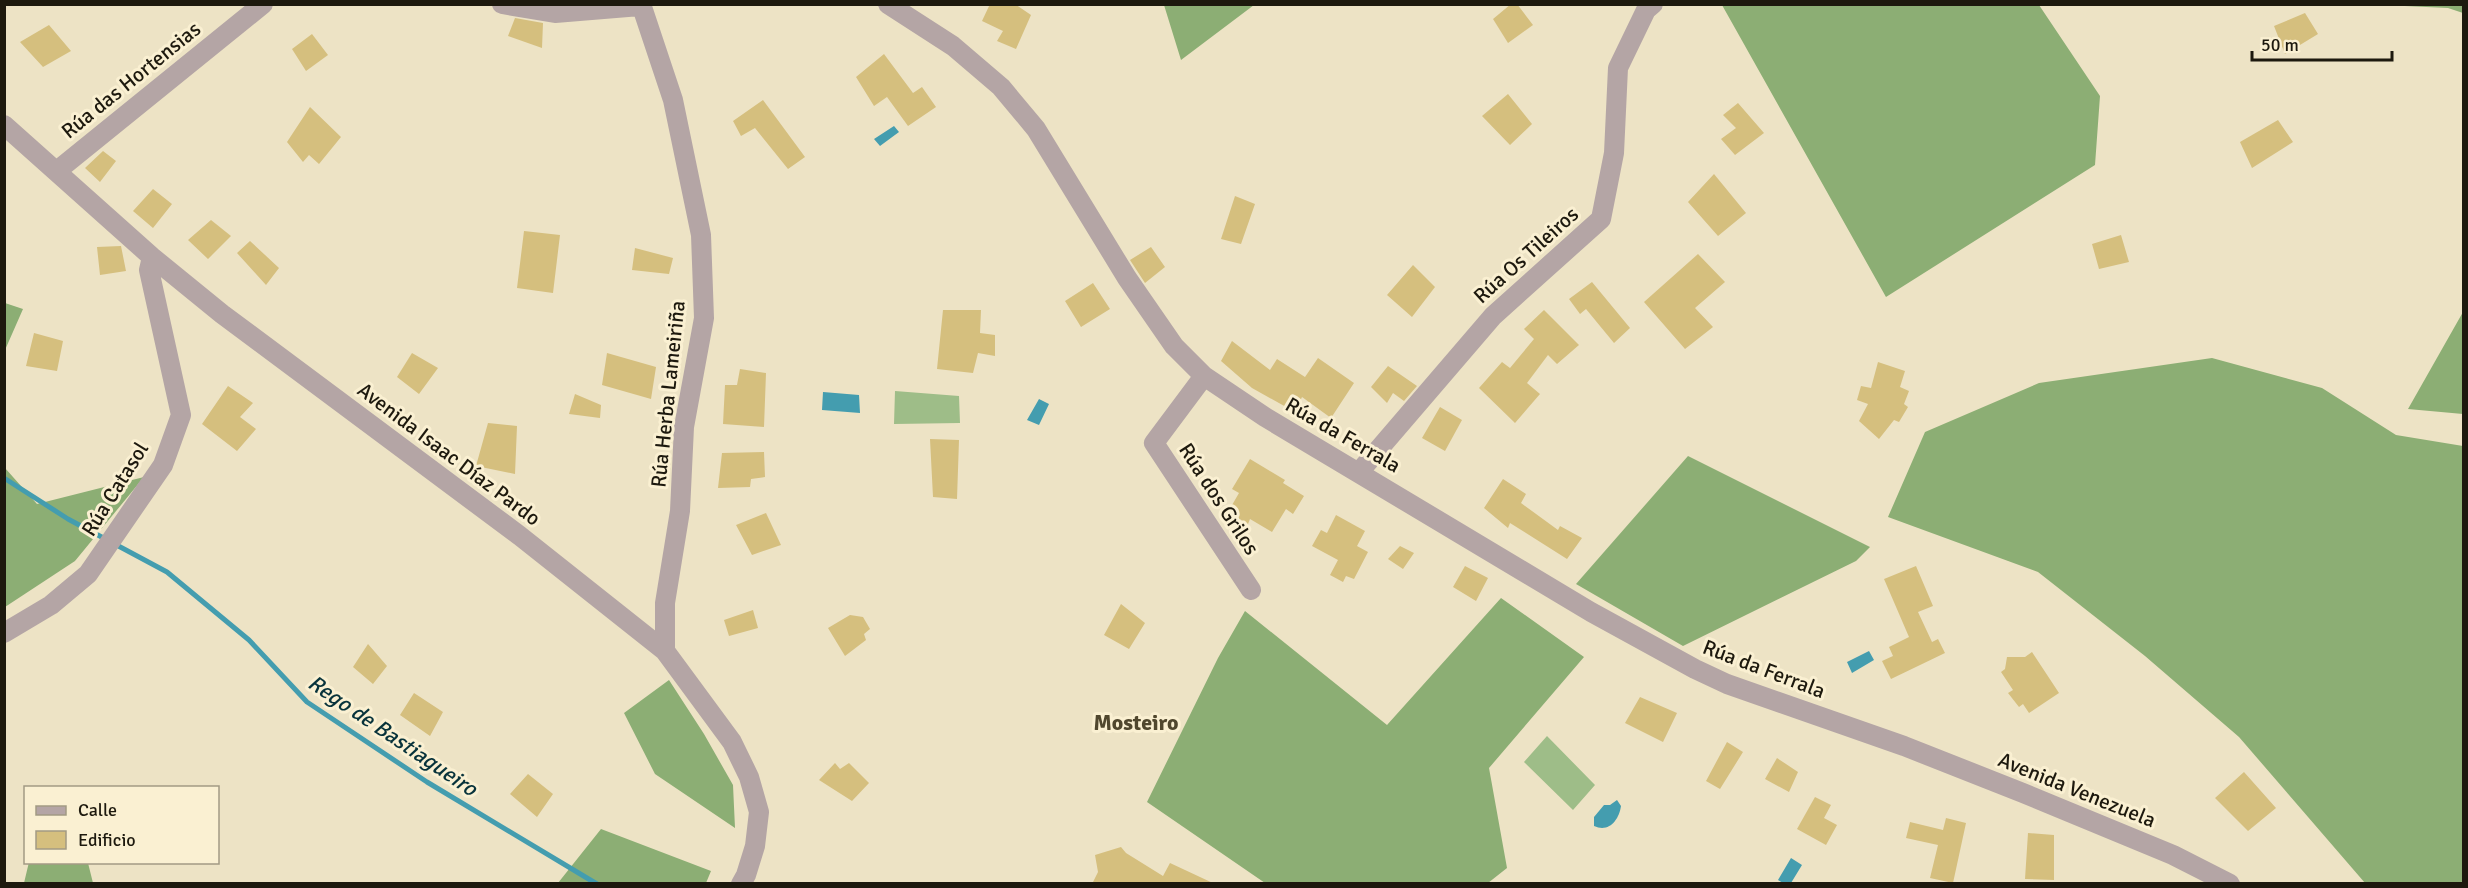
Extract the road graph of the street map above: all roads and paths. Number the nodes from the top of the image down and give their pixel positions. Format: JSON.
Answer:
{"nodes":[{"id":1,"x":263,"y":4,"type":"edge"},
{"id":2,"x":502,"y":4,"type":"edge"},
{"id":3,"x":888,"y":4,"type":"edge"},
{"id":4,"x":1653,"y":4,"type":"edge"},
{"id":5,"x":641,"y":5,"type":"edge"},
{"id":6,"x":4,"y":125,"type":"edge"},
{"id":7,"x":58,"y":170,"type":"junction"},
{"id":8,"x":152,"y":257,"type":"junction"},
{"id":9,"x":1204,"y":376,"type":"junction"},
{"id":10,"x":1360,"y":471,"type":"junction"},
{"id":11,"x":1251,"y":591,"type":"dead end"},
{"id":12,"x":4,"y":633,"type":"edge"},
{"id":13,"x":665,"y":651,"type":"junction"},
{"id":14,"x":1904,"y":746,"type":"joint"},
{"id":15,"x":748,"y":881,"type":"edge"},
{"id":16,"x":2230,"y":884,"type":"edge"}],
"edges":[{"from":1,"to":7,"type":"street","name":"Rúa das Hortensias"},
{"from":2,"to":5,"type":"street"},
{"from":3,"to":9,"type":"street","name":"Rúa da Ferrala"},
{"from":4,"to":10,"type":"street","name":"Rúa Os Tileiros"},
{"from":5,"to":13,"type":"street","name":"Rúa Herba Lameiriña"},
{"from":6,"to":7,"type":"street","name":"Avenida Isaac Díaz Pardo"},
{"from":7,"to":8,"type":"street","name":"Avenida Isaac Díaz Pardo"},
{"from":8,"to":12,"type":"street","name":"Rúa Catasol"},
{"from":8,"to":13,"type":"street","name":"Avenida Isaac Díaz Pardo"},
{"from":9,"to":10,"type":"street","name":"Rúa da Ferrala"},
{"from":9,"to":11,"type":"street","name":"Rúa dos Grilos"},
{"from":10,"to":14,"type":"street","name":"Rúa da Ferrala"},
{"from":13,"to":15,"type":"street","name":"Avenida Isaac Díaz Pardo"},
{"from":14,"to":16,"type":"street","name":"Avenida Venezuela"}]}
